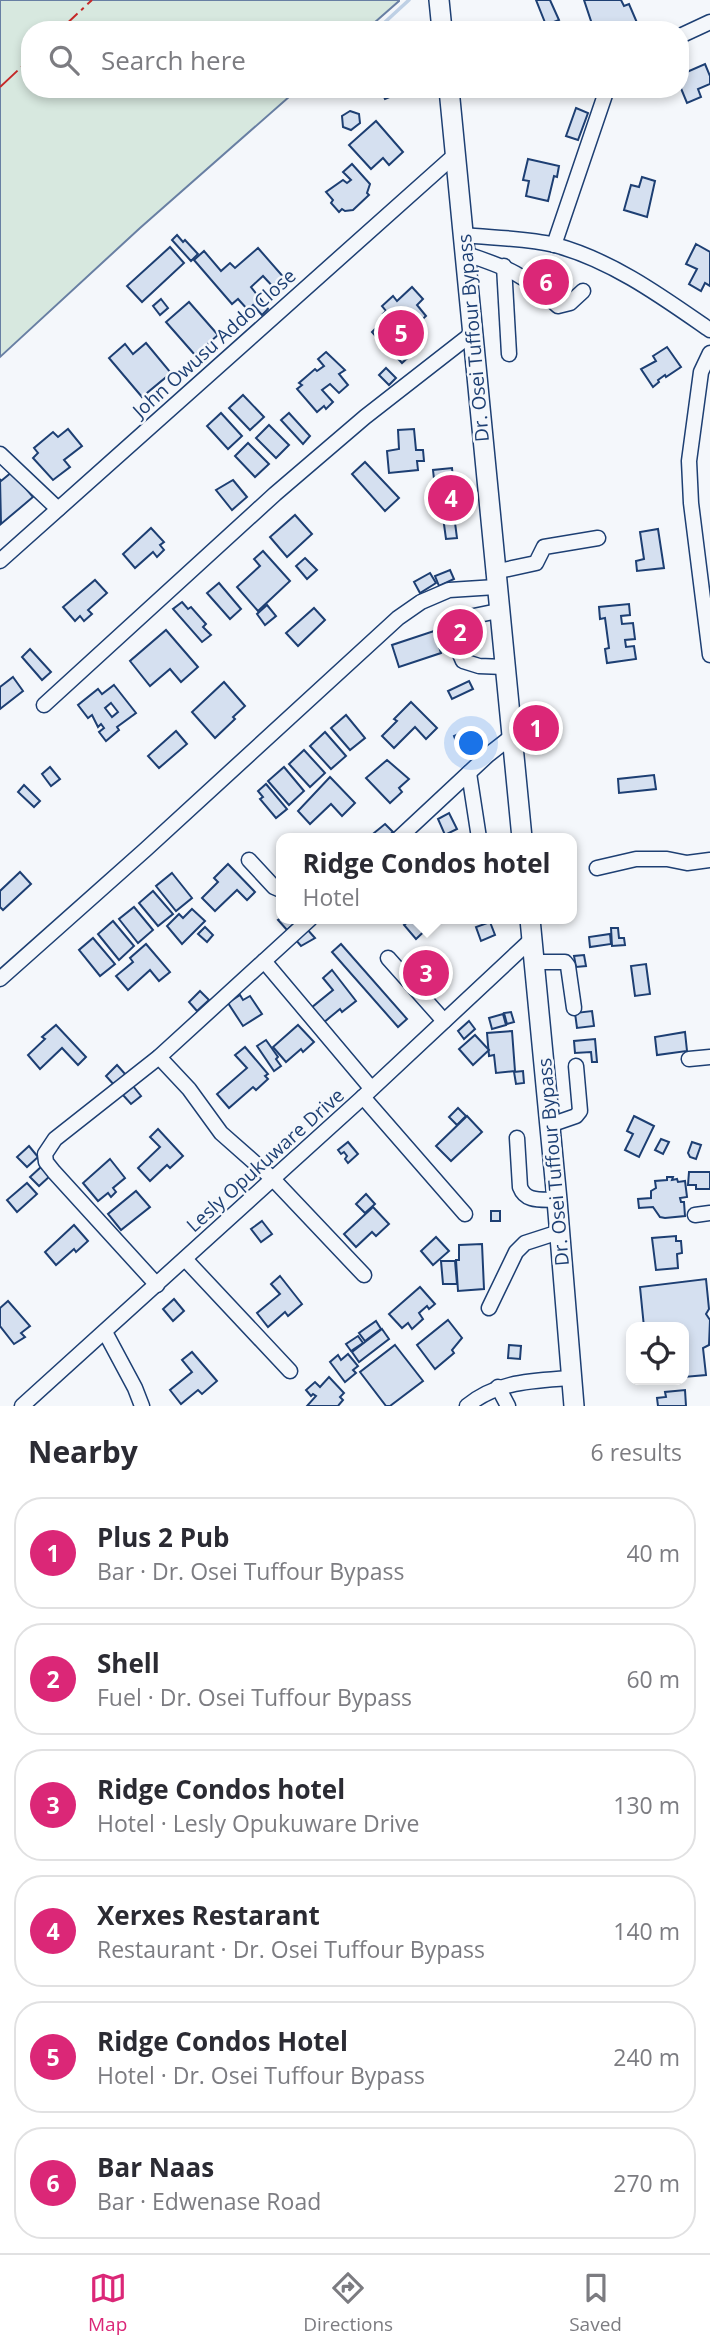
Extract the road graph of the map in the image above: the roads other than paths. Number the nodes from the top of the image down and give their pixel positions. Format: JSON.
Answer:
{"nodes":[{"id":1,"x":439,"y":0,"type":"edge"},
{"id":2,"x":441,"y":21,"type":"edge"},
{"id":3,"x":710,"y":22,"type":"edge"},
{"id":4,"x":689,"y":32,"type":"edge"},
{"id":5,"x":450,"y":98,"type":"edge"},
{"id":6,"x":604,"y":98,"type":"edge"},
{"id":7,"x":456,"y":154,"type":"junction"},
{"id":8,"x":465,"y":245,"type":"junction"},
{"id":9,"x":554,"y":245,"type":"junction"},
{"id":10,"x":505,"y":266,"type":"junction"},
{"id":11,"x":583,"y":291,"type":"dead end"},
{"id":12,"x":710,"y":330,"type":"edge"},
{"id":13,"x":474,"y":332,"type":"junction"},
{"id":14,"x":710,"y":353,"type":"edge"},
{"id":15,"x":509,"y":354,"type":"dead end"},
{"id":16,"x":0,"y":454,"type":"edge"},
{"id":17,"x":58,"y":509,"type":"junction"},
{"id":18,"x":598,"y":538,"type":"dead end"},
{"id":19,"x":703,"y":541,"type":"edge"},
{"id":20,"x":704,"y":557,"type":"edge"},
{"id":21,"x":0,"y":561,"type":"edge"},
{"id":22,"x":495,"y":579,"type":"junction"},
{"id":23,"x":498,"y":611,"type":"junction"},
{"id":24,"x":710,"y":655,"type":"edge"},
{"id":25,"x":504,"y":667,"type":"junction"},
{"id":26,"x":44,"y":705,"type":"dead end"},
{"id":27,"x":511,"y":737,"type":"junction"},
{"id":28,"x":469,"y":773,"type":"junction"},
{"id":29,"x":404,"y":833,"type":"edge"},
{"id":30,"x":479,"y":833,"type":"edge"},
{"id":31,"x":521,"y":833,"type":"edge"},
{"id":32,"x":249,"y":860,"type":"dead end"},
{"id":33,"x":710,"y":860,"type":"edge"},
{"id":34,"x":597,"y":868,"type":"dead end"},
{"id":35,"x":276,"y":888,"type":"edge"},
{"id":36,"x":305,"y":924,"type":"edge"},
{"id":37,"x":530,"y":924,"type":"edge"},
{"id":38,"x":532,"y":939,"type":"junction"},
{"id":39,"x":388,"y":958,"type":"dead end"},
{"id":40,"x":264,"y":961,"type":"junction"},
{"id":41,"x":534,"y":962,"type":"junction"},
{"id":42,"x":0,"y":979,"type":"edge"},
{"id":43,"x":574,"y":1008,"type":"dead end"},
{"id":44,"x":444,"y":1021,"type":"junction"},
{"id":45,"x":159,"y":1057,"type":"junction"},
{"id":46,"x":710,"y":1057,"type":"edge"},
{"id":47,"x":689,"y":1059,"type":"dead end"},
{"id":48,"x":576,"y":1066,"type":"dead end"},
{"id":49,"x":367,"y":1092,"type":"junction"},
{"id":50,"x":550,"y":1125,"type":"junction"},
{"id":51,"x":517,"y":1138,"type":"dead end"},
{"id":52,"x":273,"y":1179,"type":"junction"},
{"id":53,"x":557,"y":1200,"type":"junction"},
{"id":54,"x":465,"y":1214,"type":"dead end"},
{"id":55,"x":559,"y":1232,"type":"junction"},
{"id":56,"x":185,"y":1259,"type":"junction"},
{"id":57,"x":364,"y":1275,"type":"dead end"},
{"id":58,"x":156,"y":1285,"type":"junction"},
{"id":59,"x":489,"y":1308,"type":"dead end"},
{"id":60,"x":104,"y":1332,"type":"junction"},
{"id":61,"x":290,"y":1371,"type":"dead end"},
{"id":62,"x":571,"y":1378,"type":"junction"},
{"id":63,"x":498,"y":1387,"type":"junction"},
{"id":64,"x":22,"y":1406,"type":"edge"},
{"id":65,"x":142,"y":1406,"type":"edge"},
{"id":66,"x":467,"y":1406,"type":"edge"},
{"id":67,"x":508,"y":1406,"type":"edge"},
{"id":68,"x":574,"y":1406,"type":"edge"}],
"edges":[{"from":1,"to":2,"type":"highway"},
{"from":3,"to":4,"type":"street"},
{"from":5,"to":7,"type":"highway","name":"Dr. Osei Tuffour Bypass"},
{"from":6,"to":9,"type":"street"},
{"from":7,"to":8,"type":"highway","name":"Dr. Osei Tuffour Bypass"},
{"from":7,"to":17,"type":"street","name":"John Owusu Addo Close"},
{"from":8,"to":9,"type":"street"},
{"from":8,"to":10,"type":"street"},
{"from":8,"to":13,"type":"highway","name":"Dr. Osei Tuffour Bypass"},
{"from":9,"to":12,"type":"street"},
{"from":10,"to":11,"type":"street"},
{"from":10,"to":15,"type":"street"},
{"from":13,"to":22,"type":"highway","name":"Dr. Osei Tuffour Bypass"},
{"from":13,"to":26,"type":"street"},
{"from":14,"to":19,"type":"street"},
{"from":16,"to":17,"type":"street"},
{"from":17,"to":21,"type":"street","name":"John Owusu Addo Close"},
{"from":18,"to":22,"type":"street"},
{"from":19,"to":20,"type":"street"},
{"from":20,"to":24,"type":"street"},
{"from":22,"to":23,"type":"highway","name":"Dr. Osei Tuffour Bypass"},
{"from":22,"to":42,"type":"street"},
{"from":23,"to":25,"type":"highway","name":"Dr. Osei Tuffour Bypass"},
{"from":23,"to":25,"type":"street"},
{"from":25,"to":27,"type":"highway","name":"Dr. Osei Tuffour Bypass"},
{"from":27,"to":28,"type":"street"},
{"from":27,"to":31,"type":"highway","name":"Dr. Osei Tuffour Bypass"},
{"from":28,"to":29,"type":"street"},
{"from":28,"to":30,"type":"street"},
{"from":32,"to":35,"type":"street"},
{"from":33,"to":34,"type":"street"},
{"from":36,"to":40,"type":"street"},
{"from":37,"to":38,"type":"highway","name":"Dr. Osei Tuffour Bypass"},
{"from":38,"to":41,"type":"highway","name":"Dr. Osei Tuffour Bypass"},
{"from":38,"to":44,"type":"street","name":"Lesly Opukuware Drive"},
{"from":39,"to":44,"type":"street"},
{"from":40,"to":45,"type":"street"},
{"from":40,"to":49,"type":"street"},
{"from":41,"to":43,"type":"street"},
{"from":41,"to":50,"type":"highway","name":"Dr. Osei Tuffour Bypass"},
{"from":44,"to":49,"type":"street","name":"Lesly Opukuware Drive"},
{"from":45,"to":52,"type":"street"},
{"from":45,"to":58,"type":"street"},
{"from":46,"to":47,"type":"street"},
{"from":48,"to":50,"type":"street"},
{"from":49,"to":52,"type":"street","name":"Lesly Opukuware Drive"},
{"from":49,"to":54,"type":"street"},
{"from":50,"to":53,"type":"highway","name":"Dr. Osei Tuffour Bypass"},
{"from":51,"to":53,"type":"street"},
{"from":52,"to":56,"type":"street","name":"Lesly Opukuware Drive"},
{"from":52,"to":57,"type":"street"},
{"from":53,"to":55,"type":"highway","name":"Dr. Osei Tuffour Bypass"},
{"from":55,"to":59,"type":"street"},
{"from":55,"to":62,"type":"highway","name":"Dr. Osei Tuffour Bypass"},
{"from":56,"to":58,"type":"street","name":"Lesly Opukuware Drive"},
{"from":56,"to":61,"type":"street"},
{"from":58,"to":60,"type":"street","name":"Lesly Opukuware Drive"},
{"from":60,"to":64,"type":"street","name":"Lesly Opukuware Drive"},
{"from":60,"to":65,"type":"street"},
{"from":62,"to":63,"type":"street"},
{"from":62,"to":68,"type":"highway","name":"Dr. Osei Tuffour Bypass"},
{"from":63,"to":66,"type":"street"},
{"from":63,"to":67,"type":"street"}]}
